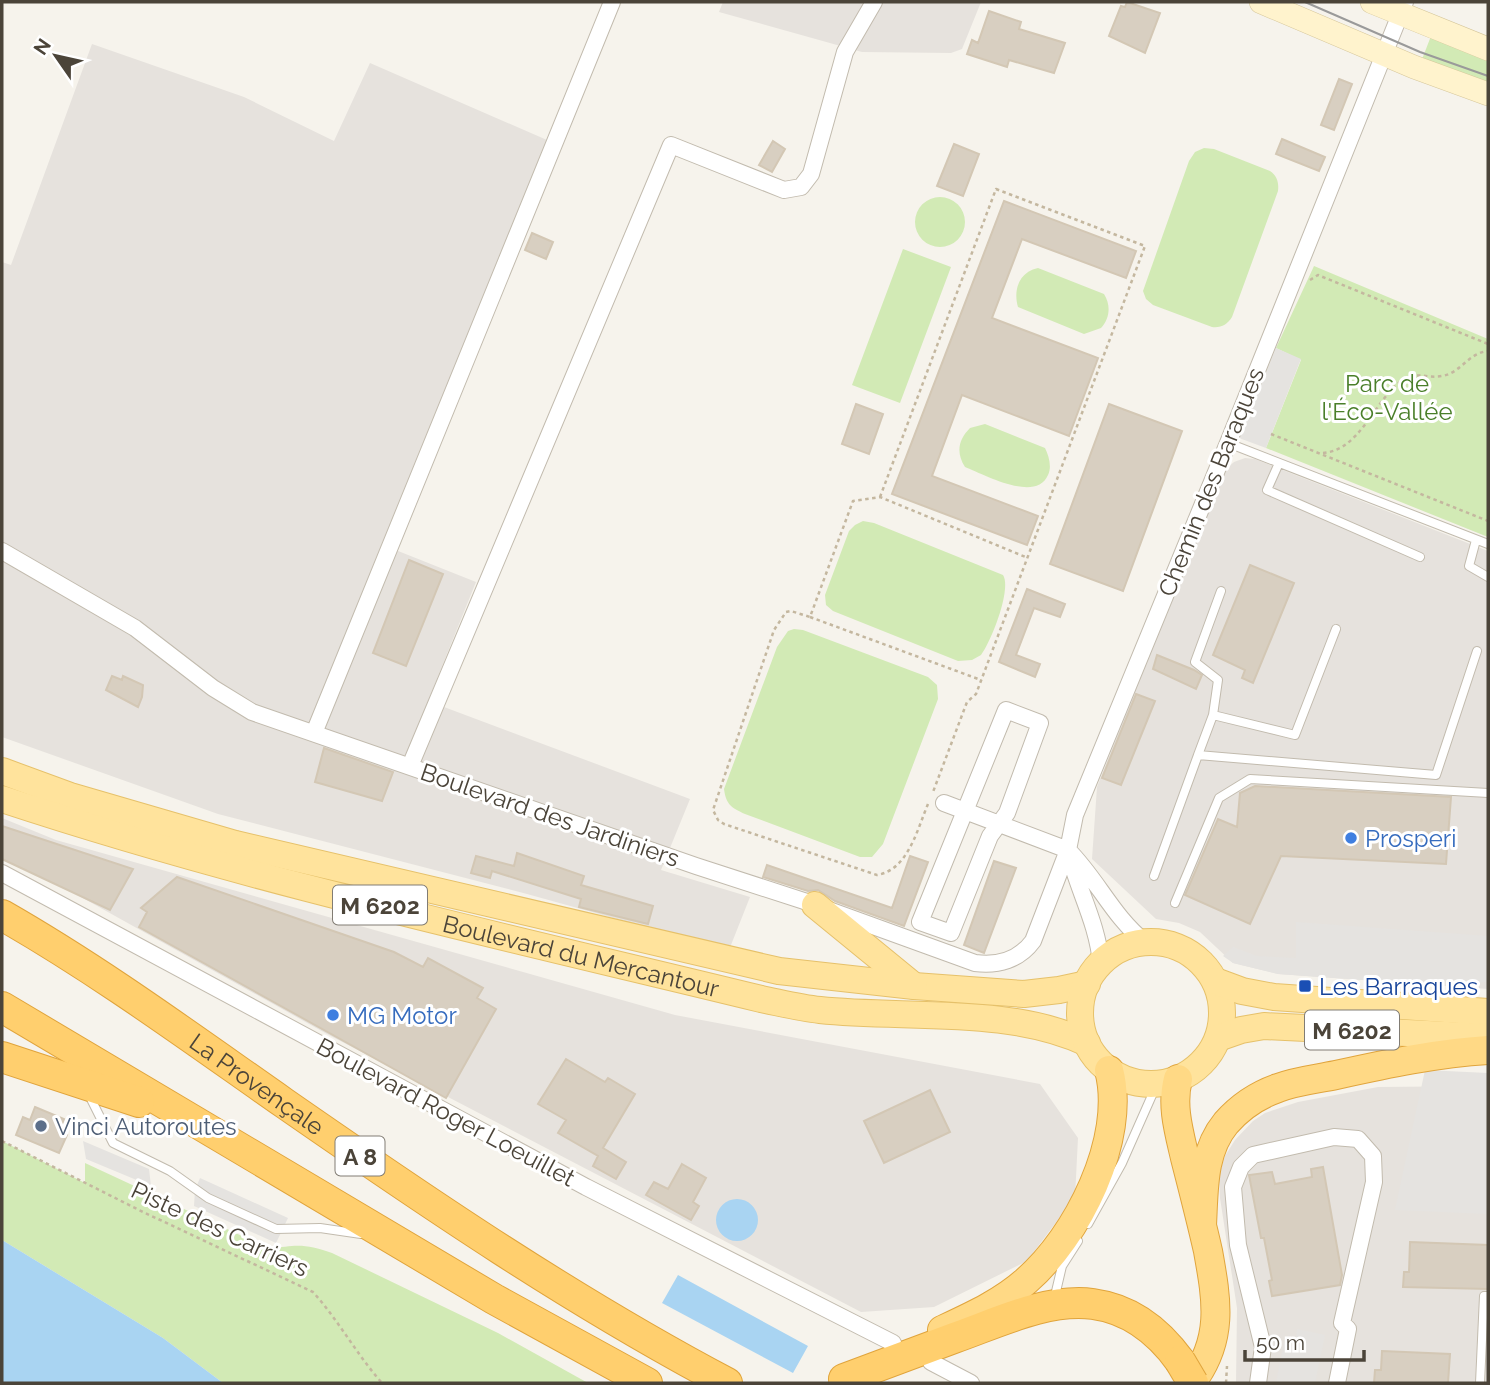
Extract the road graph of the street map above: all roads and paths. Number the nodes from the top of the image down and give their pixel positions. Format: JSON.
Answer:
{"nodes":[{"id":1,"x":612,"y":2,"type":"edge"},
{"id":2,"x":874,"y":2,"type":"edge"},
{"id":3,"x":1261,"y":2,"type":"edge"},
{"id":4,"x":1372,"y":2,"type":"edge"},
{"id":5,"x":1403,"y":8,"type":"edge"},
{"id":6,"x":1488,"y":49,"type":"edge"},
{"id":7,"x":1385,"y":55,"type":"junction"},
{"id":8,"x":1488,"y":94,"type":"edge"},
{"id":9,"x":1294,"y":280,"type":"junction"},
{"id":10,"x":1488,"y":344,"type":"edge"},
{"id":11,"x":1488,"y":351,"type":"edge"},
{"id":12,"x":1271,"y":434,"type":"dead end"},
{"id":13,"x":1228,"y":443,"type":"junction"},
{"id":14,"x":1320,"y":453,"type":"junction"},
{"id":15,"x":1279,"y":463,"type":"junction"},
{"id":16,"x":880,"y":497,"type":"junction"},
{"id":17,"x":1488,"y":521,"type":"edge"},
{"id":18,"x":1476,"y":540,"type":"junction"},
{"id":19,"x":1488,"y":544,"type":"edge"},
{"id":20,"x":2,"y":551,"type":"edge"},
{"id":21,"x":1420,"y":557,"type":"dead end"},
{"id":22,"x":1028,"y":558,"type":"junction"},
{"id":23,"x":1488,"y":577,"type":"edge"},
{"id":24,"x":1221,"y":591,"type":"dead end"},
{"id":25,"x":810,"y":617,"type":"junction"},
{"id":26,"x":1336,"y":629,"type":"dead end"},
{"id":27,"x":1477,"y":651,"type":"dead end"},
{"id":28,"x":981,"y":680,"type":"junction"},
{"id":29,"x":1213,"y":715,"type":"junction"},
{"id":30,"x":314,"y":733,"type":"junction"},
{"id":31,"x":1198,"y":755,"type":"junction"},
{"id":32,"x":410,"y":766,"type":"junction"},
{"id":33,"x":2,"y":771,"type":"edge"},
{"id":34,"x":1488,"y":793,"type":"edge"},
{"id":35,"x":2,"y":799,"type":"edge"},
{"id":36,"x":944,"y":803,"type":"dead end"},
{"id":37,"x":966,"y":811,"type":"junction"},
{"id":38,"x":1001,"y":824,"type":"junction"},
{"id":39,"x":1068,"y":850,"type":"junction"},
{"id":40,"x":2,"y":873,"type":"edge"},
{"id":41,"x":1154,"y":876,"type":"dead end"},
{"id":42,"x":1175,"y":902,"type":"dead end"},
{"id":43,"x":815,"y":905,"type":"junction"},
{"id":44,"x":2,"y":915,"type":"edge"},
{"id":45,"x":1146,"y":943,"type":"junction"},
{"id":46,"x":1094,"y":974,"type":"junction"},
{"id":47,"x":1215,"y":981,"type":"junction"},
{"id":48,"x":914,"y":986,"type":"junction"},
{"id":49,"x":2,"y":1007,"type":"edge"},
{"id":50,"x":1488,"y":1012,"type":"edge"},
{"id":51,"x":1488,"y":1037,"type":"edge"},
{"id":52,"x":1218,"y":1038,"type":"junction"},
{"id":53,"x":1087,"y":1044,"type":"junction"},
{"id":54,"x":1488,"y":1050,"type":"edge"},
{"id":55,"x":2,"y":1057,"type":"edge"},
{"id":56,"x":1109,"y":1070,"type":"junction"},
{"id":57,"x":1168,"y":1082,"type":"junction"},
{"id":58,"x":84,"y":1084,"type":"junction"},
{"id":59,"x":192,"y":1120,"type":"junction"},
{"id":60,"x":2,"y":1141,"type":"edge"},
{"id":61,"x":1202,"y":1225,"type":"junction"},
{"id":62,"x":390,"y":1237,"type":"junction"},
{"id":63,"x":1488,"y":1296,"type":"edge"},
{"id":64,"x":1053,"y":1306,"type":"junction"},
{"id":65,"x":893,"y":1343,"type":"dead end"},
{"id":66,"x":931,"y":1362,"type":"dead end"},
{"id":67,"x":1227,"y":1362,"type":"dead end"},
{"id":68,"x":1188,"y":1376,"type":"edge"},
{"id":69,"x":839,"y":1381,"type":"edge"},
{"id":70,"x":382,"y":1383,"type":"edge"},
{"id":71,"x":648,"y":1383,"type":"edge"},
{"id":72,"x":727,"y":1383,"type":"edge"},
{"id":73,"x":971,"y":1383,"type":"edge"},
{"id":74,"x":1226,"y":1383,"type":"edge"},
{"id":75,"x":1258,"y":1383,"type":"edge"},
{"id":76,"x":1337,"y":1383,"type":"edge"},
{"id":77,"x":1480,"y":1383,"type":"edge"}],
"edges":[{"from":1,"to":30,"type":"street"},
{"from":2,"to":32,"type":"street"},
{"from":3,"to":7,"type":"main road"},
{"from":4,"to":5,"type":"main road"},
{"from":5,"to":6,"type":"main road"},
{"from":5,"to":7,"type":"street","name":"Chemin des Baraques"},
{"from":7,"to":8,"type":"main road"},
{"from":7,"to":9,"type":"street","name":"Chemin des Baraques"},
{"from":9,"to":10,"type":"path"},
{"from":9,"to":13,"type":"street","name":"Chemin des Baraques"},
{"from":11,"to":14,"type":"path"},
{"from":12,"to":14,"type":"path"},
{"from":13,"to":15,"type":"lane"},
{"from":13,"to":39,"type":"street","name":"Chemin des Baraques"},
{"from":14,"to":17,"type":"path"},
{"from":15,"to":18,"type":"lane"},
{"from":15,"to":21,"type":"lane"},
{"from":16,"to":22,"type":"path"},
{"from":16,"to":22,"type":"path"},
{"from":16,"to":25,"type":"path"},
{"from":18,"to":19,"type":"lane"},
{"from":18,"to":23,"type":"lane"},
{"from":20,"to":30,"type":"street","name":"Boulevard des Jardiniers"},
{"from":22,"to":28,"type":"path"},
{"from":24,"to":29,"type":"lane"},
{"from":25,"to":28,"type":"path"},
{"from":25,"to":28,"type":"path"},
{"from":26,"to":29,"type":"lane"},
{"from":27,"to":31,"type":"lane"},
{"from":29,"to":31,"type":"lane"},
{"from":30,"to":32,"type":"street","name":"Boulevard des Jardiniers"},
{"from":31,"to":41,"type":"lane"},
{"from":32,"to":43,"type":"street","name":"Boulevard des Jardiniers"},
{"from":33,"to":48,"type":"main road","name":"Boulevard du Mercantour","number":"M 6202"},
{"from":34,"to":42,"type":"lane"},
{"from":35,"to":53,"type":"main road","name":"Boulevard du Mercantour","number":"M 6202"},
{"from":36,"to":37,"type":"street"},
{"from":37,"to":38,"type":"street"},
{"from":37,"to":38,"type":"street"},
{"from":37,"to":38,"type":"street"},
{"from":38,"to":39,"type":"street"},
{"from":39,"to":43,"type":"street","name":"Boulevard des Jardiniers"},
{"from":39,"to":45,"type":"street"},
{"from":39,"to":46,"type":"street"},
{"from":40,"to":65,"type":"street","name":"Boulevard Roger Loeuillet"},
{"from":43,"to":48,"type":"main road"},
{"from":44,"to":72,"type":"highway","name":"La Provençale","number":"A 8"},
{"from":45,"to":46,"type":"main road"},
{"from":45,"to":47,"type":"main road"},
{"from":46,"to":48,"type":"main road","name":"Boulevard du Mercantour","number":"M 6202"},
{"from":46,"to":53,"type":"main road"},
{"from":47,"to":50,"type":"main road","number":"M 6202"},
{"from":47,"to":52,"type":"main road"},
{"from":49,"to":59,"type":"highway","number":"A 8"},
{"from":51,"to":52,"type":"main road","number":"M 6202"},
{"from":52,"to":57,"type":"main road"},
{"from":53,"to":56,"type":"main road"},
{"from":54,"to":61,"type":"highway"},
{"from":55,"to":58,"type":"highway"},
{"from":56,"to":57,"type":"main road"},
{"from":56,"to":69,"type":"highway"},
{"from":57,"to":61,"type":"highway"},
{"from":57,"to":64,"type":"lane"},
{"from":58,"to":59,"type":"highway"},
{"from":58,"to":62,"type":"lane"},
{"from":59,"to":62,"type":"highway","number":"A 8"},
{"from":60,"to":70,"type":"path","name":"Piste des Carriers"},
{"from":61,"to":68,"type":"highway"},
{"from":62,"to":71,"type":"highway","number":"A 8"},
{"from":63,"to":77,"type":"lane"},
{"from":64,"to":68,"type":"highway"},
{"from":64,"to":69,"type":"highway"},
{"from":66,"to":73,"type":"street"},
{"from":67,"to":74,"type":"path"},
{"from":75,"to":76,"type":"street"}]}
